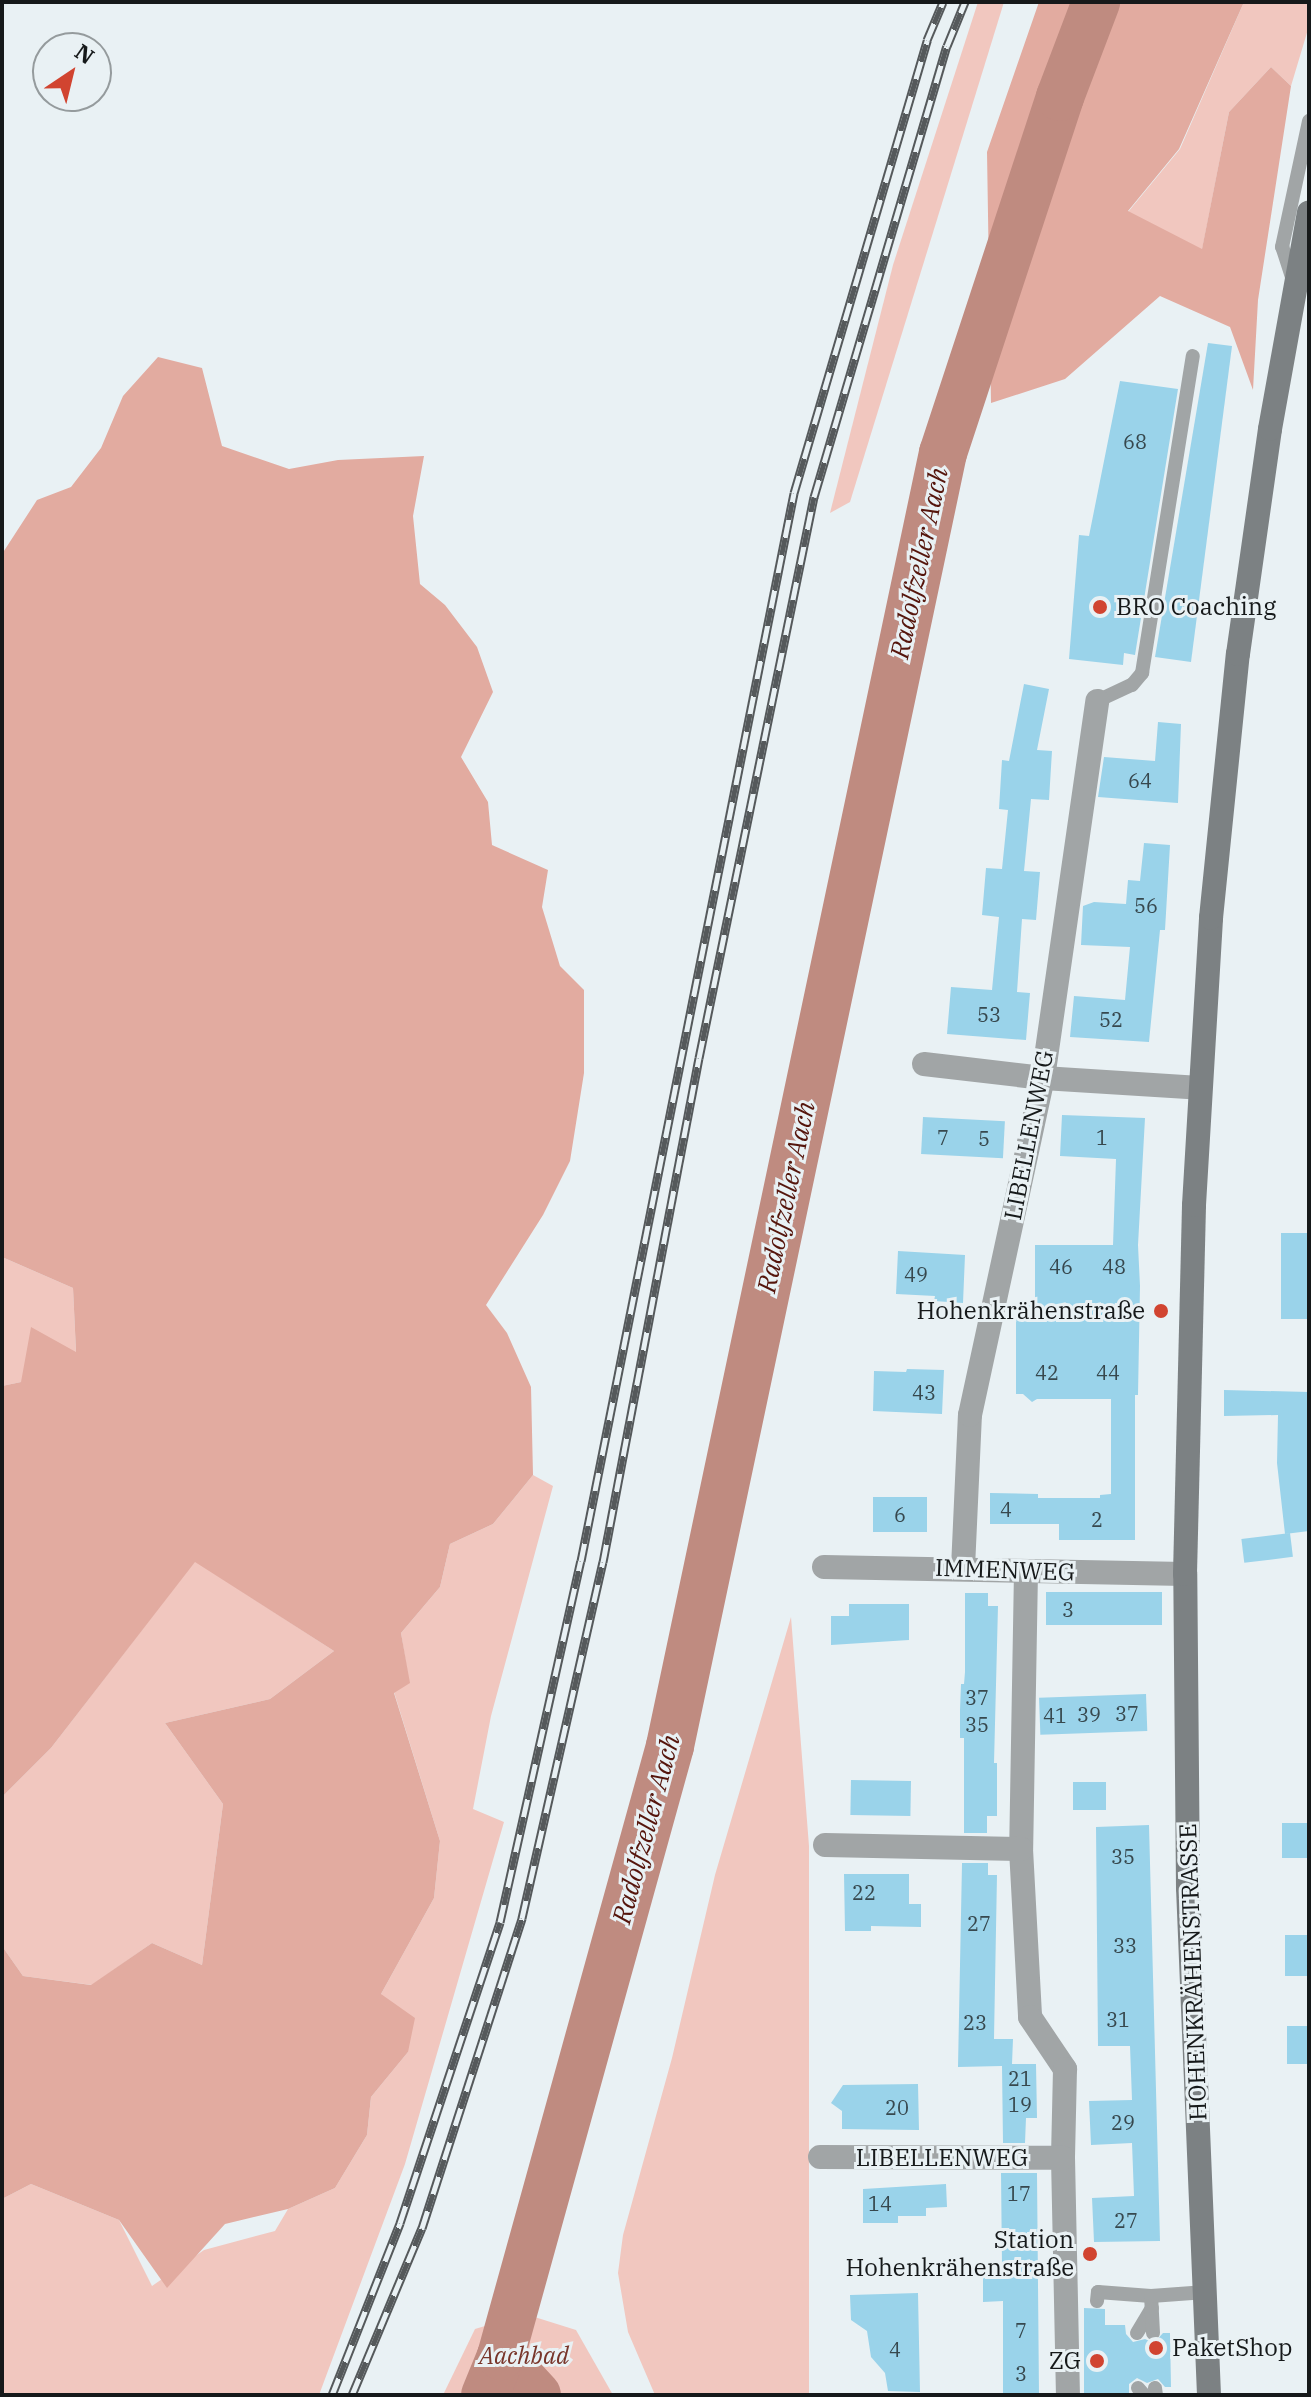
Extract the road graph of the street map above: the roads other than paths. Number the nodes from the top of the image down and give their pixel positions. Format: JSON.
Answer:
{"nodes":[{"id":1,"x":1309,"y":121,"type":"edge"},
{"id":2,"x":1309,"y":212,"type":"edge"},
{"id":3,"x":1294,"y":282,"type":"junction"},
{"id":4,"x":1193,"y":356,"type":"dead end"},
{"id":5,"x":1097,"y":701,"type":"joint"},
{"id":6,"x":924,"y":1064,"type":"dead end"},
{"id":7,"x":1043,"y":1078,"type":"junction"},
{"id":8,"x":1200,"y":1088,"type":"junction"},
{"id":9,"x":824,"y":1567,"type":"dead end"},
{"id":10,"x":963,"y":1568,"type":"junction"},
{"id":11,"x":1026,"y":1571,"type":"junction"},
{"id":12,"x":1185,"y":1574,"type":"junction"},
{"id":13,"x":825,"y":1845,"type":"dead end"},
{"id":14,"x":1021,"y":1849,"type":"junction"},
{"id":15,"x":820,"y":2157,"type":"dead end"},
{"id":16,"x":1063,"y":2158,"type":"junction"},
{"id":17,"x":1206,"y":2292,"type":"junction"},
{"id":18,"x":1097,"y":2301,"type":"dead end"},
{"id":19,"x":1152,"y":2302,"type":"junction"},
{"id":20,"x":1137,"y":2333,"type":"dead end"},
{"id":21,"x":1153,"y":2333,"type":"dead end"},
{"id":22,"x":1068,"y":2395,"type":"edge"},
{"id":23,"x":1209,"y":2395,"type":"edge"}],
"edges":[{"from":1,"to":3,"type":"lane"},
{"from":2,"to":3,"type":"main road","name":"HOHENKRÄHENSTRASSE"},
{"from":3,"to":8,"type":"main road","name":"HOHENKRÄHENSTRASSE"},
{"from":4,"to":5,"type":"lane"},
{"from":5,"to":7,"type":"street","name":"LIBELLENWEG"},
{"from":6,"to":7,"type":"street"},
{"from":7,"to":8,"type":"street"},
{"from":7,"to":10,"type":"street","name":"LIBELLENWEG"},
{"from":8,"to":12,"type":"main road","name":"HOHENKRÄHENSTRASSE"},
{"from":9,"to":10,"type":"street","name":"IMMENWEG"},
{"from":10,"to":11,"type":"street","name":"IMMENWEG"},
{"from":11,"to":12,"type":"street","name":"IMMENWEG"},
{"from":11,"to":14,"type":"street","name":"LIBELLENWEG"},
{"from":12,"to":17,"type":"main road","name":"HOHENKRÄHENSTRASSE"},
{"from":13,"to":14,"type":"street"},
{"from":14,"to":16,"type":"street","name":"LIBELLENWEG"},
{"from":15,"to":16,"type":"street","name":"LIBELLENWEG"},
{"from":16,"to":22,"type":"street","name":"LIBELLENWEG"},
{"from":17,"to":19,"type":"lane"},
{"from":17,"to":23,"type":"main road","name":"HOHENKRÄHENSTRASSE"},
{"from":18,"to":19,"type":"lane"},
{"from":19,"to":20,"type":"lane"},
{"from":19,"to":21,"type":"lane"}]}
